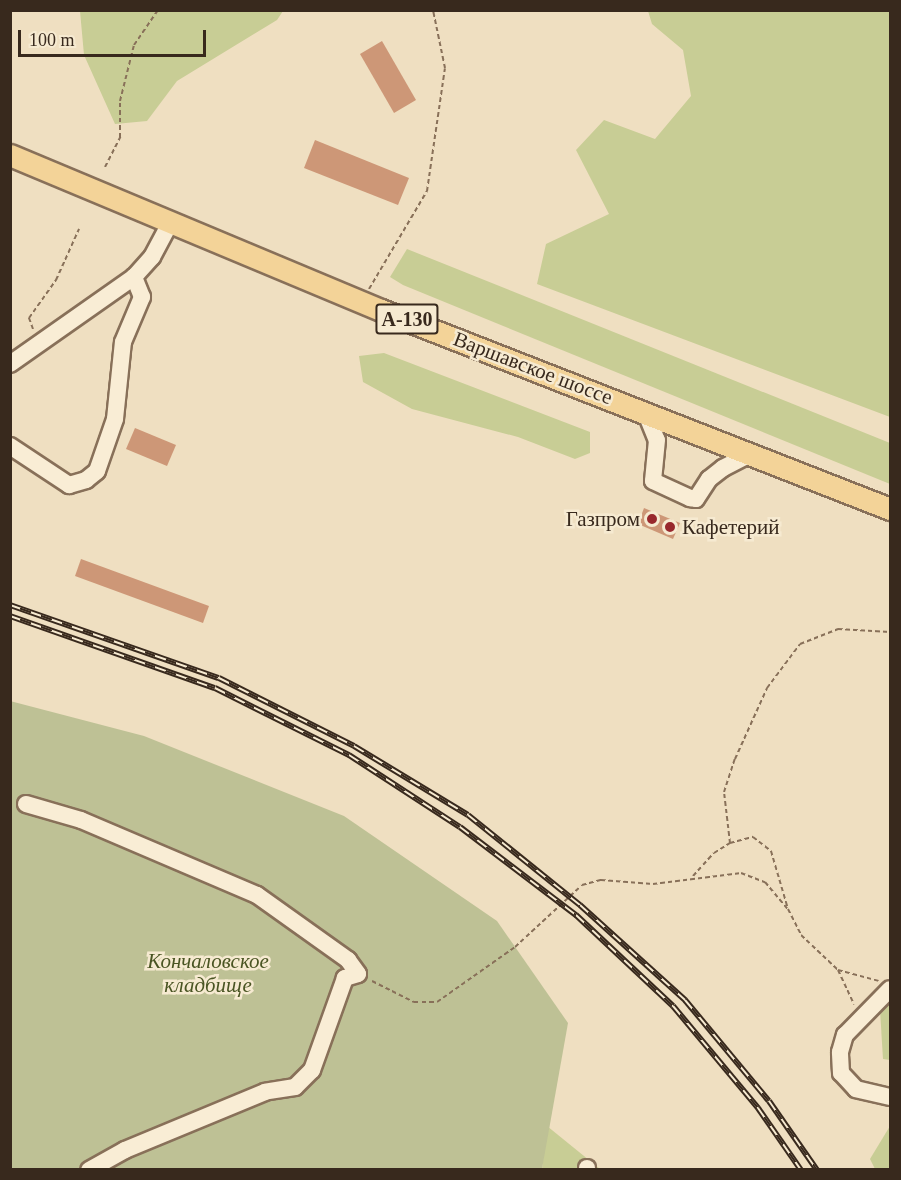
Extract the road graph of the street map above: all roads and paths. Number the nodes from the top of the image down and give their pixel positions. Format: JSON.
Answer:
{"nodes":[{"id":1,"x":158,"y":10,"type":"edge"},
{"id":2,"x":433,"y":10,"type":"edge"},
{"id":3,"x":10,"y":155,"type":"edge"},
{"id":4,"x":105,"y":167,"type":"dead end"},
{"id":5,"x":171,"y":222,"type":"junction"},
{"id":6,"x":79,"y":229,"type":"dead end"},
{"id":7,"x":134,"y":277,"type":"junction"},
{"id":8,"x":361,"y":301,"type":"junction"},
{"id":9,"x":38,"y":345,"type":"junction"},
{"id":10,"x":10,"y":364,"type":"edge"},
{"id":11,"x":645,"y":411,"type":"junction"},
{"id":12,"x":10,"y":446,"type":"edge"},
{"id":13,"x":751,"y":454,"type":"junction"},
{"id":14,"x":891,"y":509,"type":"edge"},
{"id":15,"x":891,"y":632,"type":"edge"},
{"id":16,"x":26,"y":804,"type":"dead end"},
{"id":17,"x":730,"y":843,"type":"junction"},
{"id":18,"x":692,"y":877,"type":"junction"},
{"id":19,"x":788,"y":909,"type":"junction"},
{"id":20,"x":838,"y":970,"type":"junction"},
{"id":21,"x":358,"y":974,"type":"junction"},
{"id":22,"x":886,"y":985,"type":"edge"},
{"id":23,"x":845,"y":1035,"type":"junction"},
{"id":24,"x":890,"y":1097,"type":"edge"},
{"id":25,"x":89,"y":1170,"type":"edge"}],
"edges":[{"from":1,"to":4,"type":"path"},
{"from":2,"to":8,"type":"path"},
{"from":3,"to":5,"type":"main road","name":"Варшавское шоссе","number":"А-130"},
{"from":5,"to":7,"type":"street"},
{"from":5,"to":8,"type":"main road","name":"Варшавское шоссе","number":"А-130"},
{"from":6,"to":9,"type":"path"},
{"from":7,"to":9,"type":"street"},
{"from":7,"to":12,"type":"street"},
{"from":8,"to":11,"type":"main road","name":"Варшавское шоссе","number":"А-130"},
{"from":9,"to":10,"type":"street"},
{"from":11,"to":13,"type":"main road","name":"Варшавское шоссе","number":"А-130"},
{"from":11,"to":13,"type":"street"},
{"from":13,"to":14,"type":"main road","name":"Варшавское шоссе","number":"А-130"},
{"from":15,"to":17,"type":"path"},
{"from":16,"to":21,"type":"street"},
{"from":17,"to":18,"type":"path"},
{"from":17,"to":19,"type":"path"},
{"from":18,"to":19,"type":"path"},
{"from":18,"to":21,"type":"path"},
{"from":19,"to":20,"type":"path"},
{"from":20,"to":22,"type":"path"},
{"from":20,"to":23,"type":"path"},
{"from":21,"to":25,"type":"street"},
{"from":22,"to":23,"type":"street"},
{"from":23,"to":24,"type":"street"}]}
